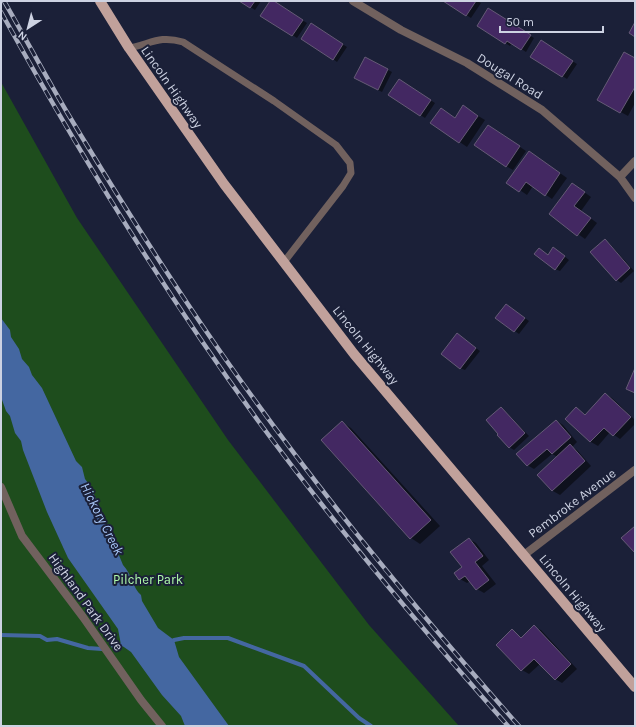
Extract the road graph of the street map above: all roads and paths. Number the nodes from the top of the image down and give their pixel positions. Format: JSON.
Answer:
{"nodes":[{"id":1,"x":100,"y":1,"type":"edge"},
{"id":2,"x":352,"y":1,"type":"edge"},
{"id":3,"x":129,"y":48,"type":"junction"},
{"id":4,"x":635,"y":161,"type":"edge"},
{"id":5,"x":620,"y":177,"type":"junction"},
{"id":6,"x":635,"y":198,"type":"edge"},
{"id":7,"x":284,"y":262,"type":"junction"},
{"id":8,"x":635,"y":470,"type":"edge"},
{"id":9,"x":1,"y":487,"type":"edge"},
{"id":10,"x":524,"y":555,"type":"junction"},
{"id":11,"x":635,"y":687,"type":"edge"},
{"id":12,"x":162,"y":726,"type":"edge"}],
"edges":[{"from":1,"to":3,"type":"main road","name":"Lincoln Highway"},
{"from":2,"to":5,"type":"street","name":"Dougal Road"},
{"from":3,"to":7,"type":"main road","name":"Lincoln Highway"},
{"from":3,"to":7,"type":"lane"},
{"from":4,"to":5,"type":"street"},
{"from":5,"to":6,"type":"street","name":"Dougal Road"},
{"from":7,"to":10,"type":"main road","name":"Lincoln Highway"},
{"from":8,"to":10,"type":"street","name":"Pembroke Avenue"},
{"from":9,"to":12,"type":"street","name":"Highland Park Drive"},
{"from":10,"to":11,"type":"main road","name":"Lincoln Highway"}]}
